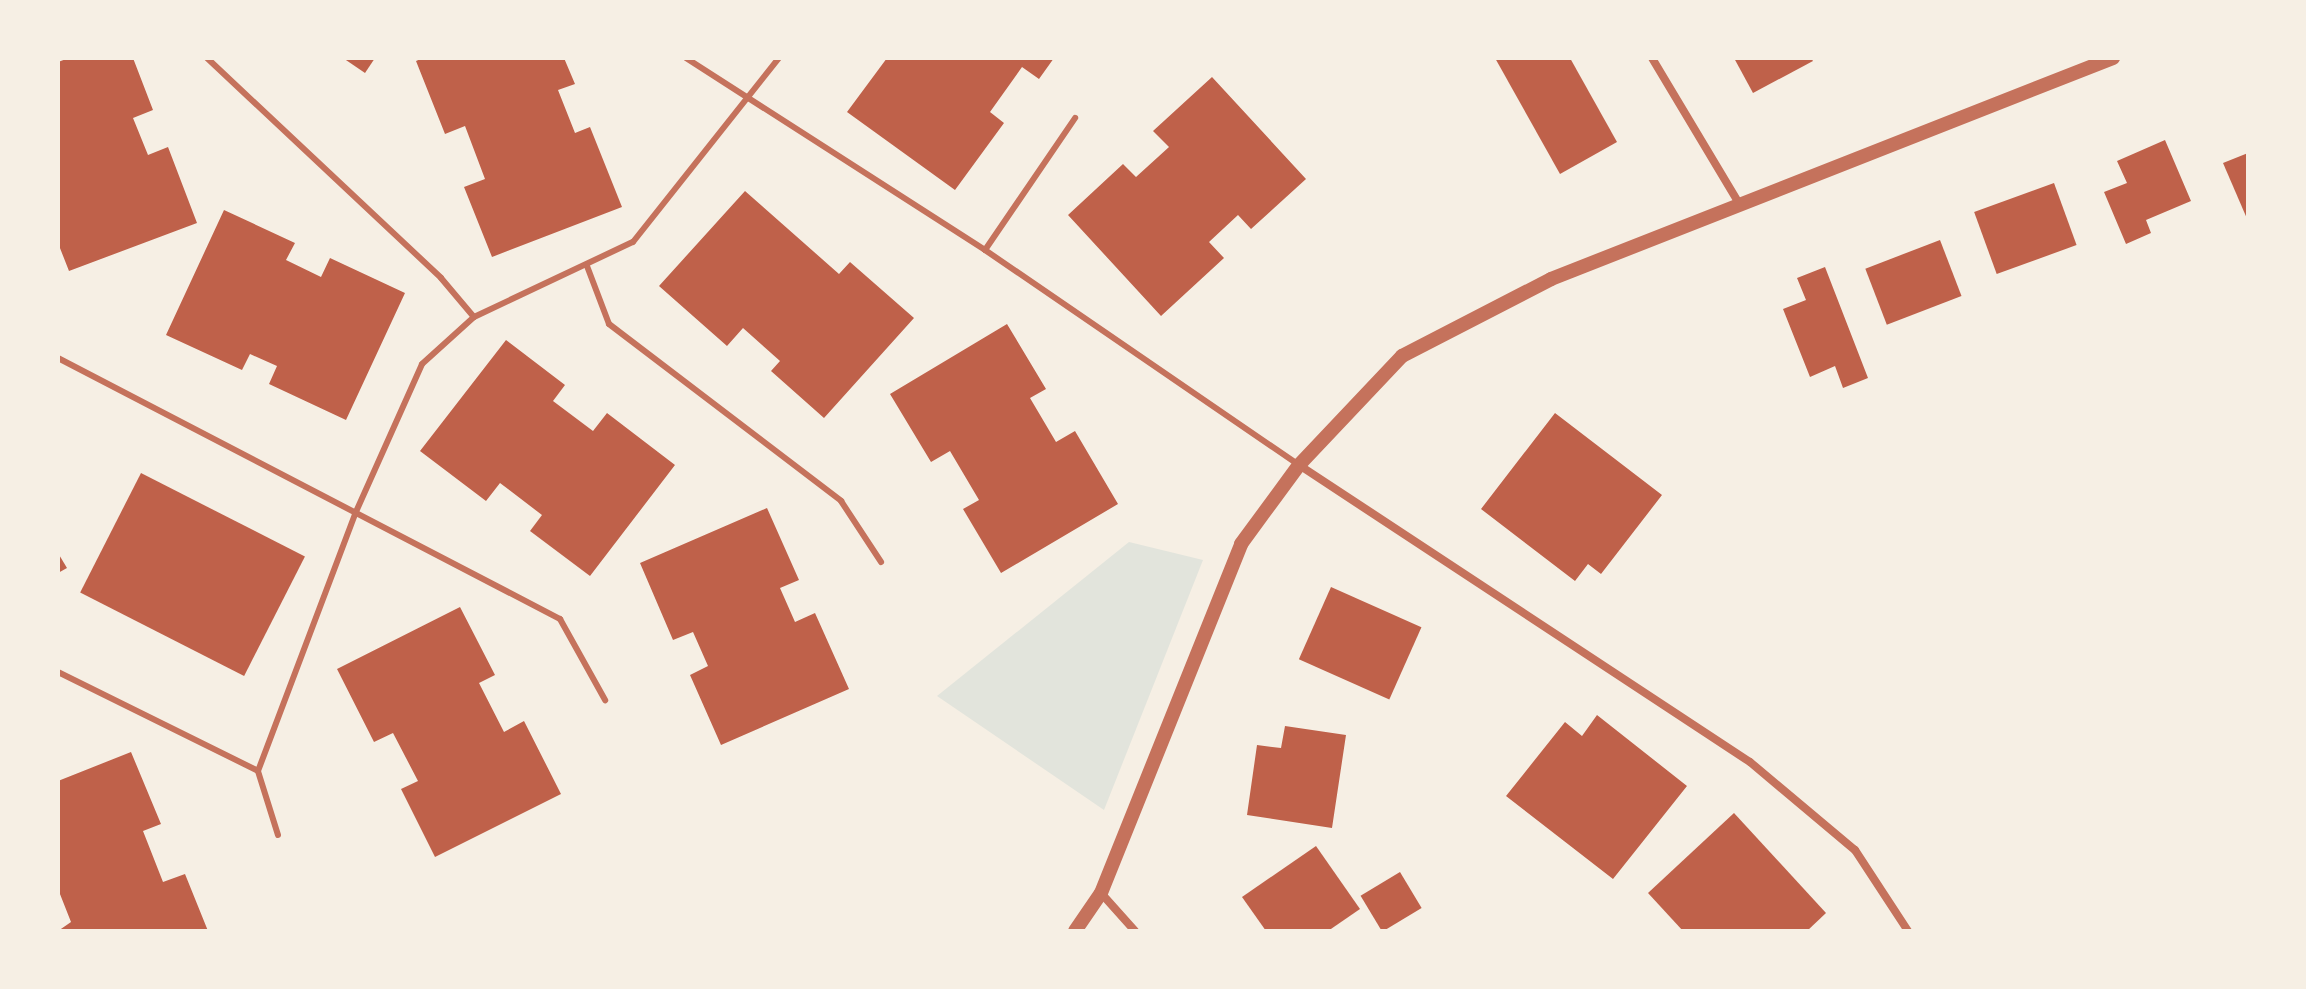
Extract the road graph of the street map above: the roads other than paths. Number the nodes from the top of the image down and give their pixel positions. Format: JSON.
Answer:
{"nodes":[{"id":1,"x":207,"y":58,"type":"edge"},
{"id":2,"x":686,"y":58,"type":"edge"},
{"id":3,"x":779,"y":58,"type":"edge"},
{"id":4,"x":1652,"y":58,"type":"edge"},
{"id":5,"x":2113,"y":58,"type":"edge"},
{"id":6,"x":749,"y":100,"type":"junction"},
{"id":7,"x":1075,"y":118,"type":"dead end"},
{"id":8,"x":1741,"y":206,"type":"junction"},
{"id":9,"x":985,"y":250,"type":"junction"},
{"id":10,"x":587,"y":266,"type":"junction"},
{"id":11,"x":474,"y":317,"type":"junction"},
{"id":12,"x":59,"y":361,"type":"edge"},
{"id":13,"x":1299,"y":465,"type":"junction"},
{"id":14,"x":355,"y":514,"type":"junction"},
{"id":15,"x":881,"y":562,"type":"dead end"},
{"id":16,"x":58,"y":672,"type":"edge"},
{"id":17,"x":605,"y":700,"type":"dead end"},
{"id":18,"x":258,"y":771,"type":"junction"},
{"id":19,"x":278,"y":835,"type":"dead end"},
{"id":20,"x":1101,"y":893,"type":"junction"},
{"id":21,"x":1075,"y":931,"type":"edge"},
{"id":22,"x":1135,"y":931,"type":"edge"},
{"id":23,"x":1908,"y":931,"type":"edge"}],
"edges":[{"from":1,"to":11,"type":"lane"},
{"from":2,"to":6,"type":"lane"},
{"from":3,"to":6,"type":"lane"},
{"from":4,"to":8,"type":"street"},
{"from":5,"to":8,"type":"street"},
{"from":6,"to":9,"type":"lane"},
{"from":6,"to":10,"type":"lane"},
{"from":7,"to":9,"type":"lane"},
{"from":8,"to":13,"type":"street"},
{"from":9,"to":13,"type":"lane"},
{"from":10,"to":11,"type":"lane"},
{"from":10,"to":15,"type":"lane"},
{"from":11,"to":14,"type":"lane"},
{"from":12,"to":14,"type":"lane"},
{"from":13,"to":20,"type":"street"},
{"from":13,"to":23,"type":"street"},
{"from":14,"to":17,"type":"lane"},
{"from":14,"to":18,"type":"lane"},
{"from":16,"to":18,"type":"lane"},
{"from":18,"to":19,"type":"lane"},
{"from":20,"to":21,"type":"street"},
{"from":20,"to":22,"type":"street"}]}
